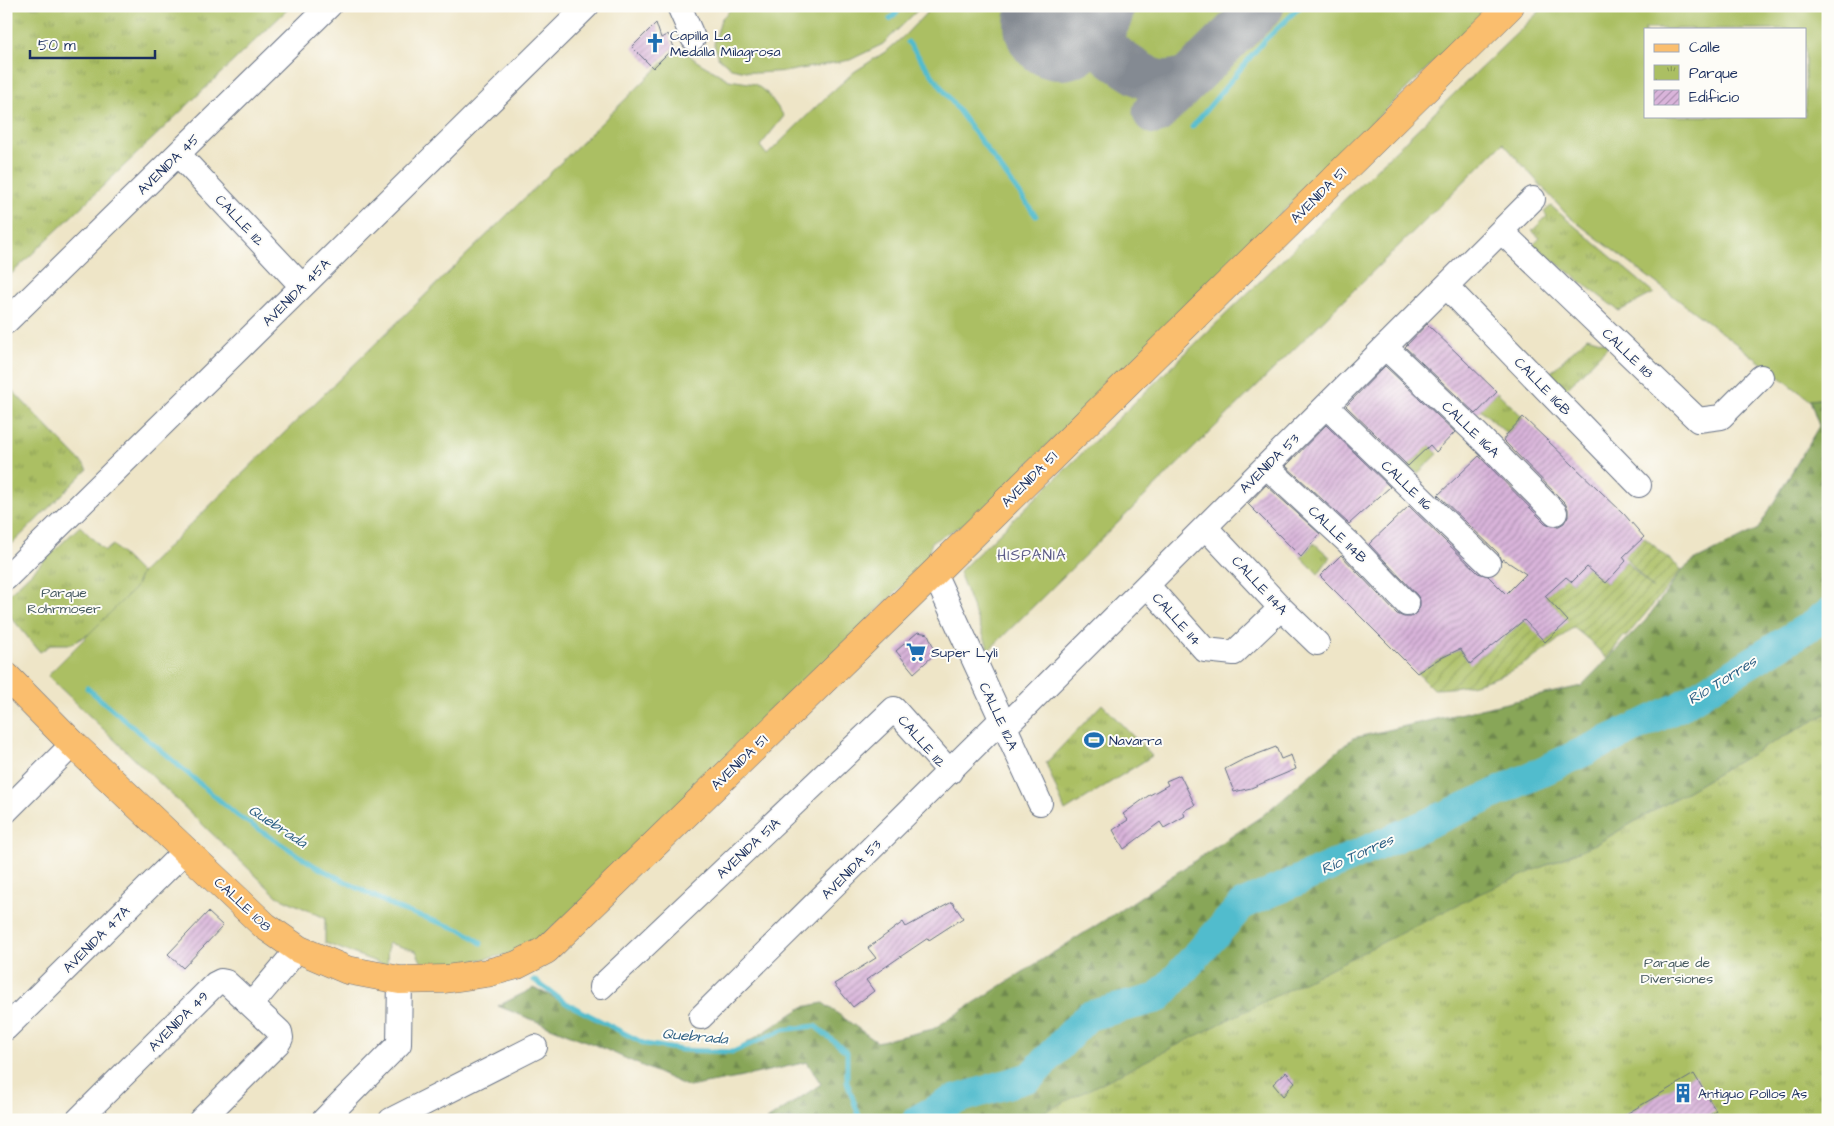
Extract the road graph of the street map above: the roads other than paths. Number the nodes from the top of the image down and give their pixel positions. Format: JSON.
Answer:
{"nodes":[{"id":1,"x":329,"y":6,"type":"edge"},
{"id":2,"x":587,"y":6,"type":"edge"},
{"id":3,"x":679,"y":6,"type":"edge"},
{"id":4,"x":1510,"y":6,"type":"edge"},
{"id":5,"x":692,"y":38,"type":"dead end"},
{"id":6,"x":178,"y":154,"type":"junction"},
{"id":7,"x":1533,"y":199,"type":"dead end"},
{"id":8,"x":1501,"y":231,"type":"junction"},
{"id":9,"x":302,"y":286,"type":"junction"},
{"id":10,"x":1446,"y":286,"type":"junction"},
{"id":11,"x":6,"y":322,"type":"edge"},
{"id":12,"x":1385,"y":347,"type":"junction"},
{"id":13,"x":1761,"y":378,"type":"dead end"},
{"id":14,"x":1326,"y":406,"type":"junction"},
{"id":15,"x":1266,"y":466,"type":"junction"},
{"id":16,"x":1640,"y":485,"type":"dead end"},
{"id":17,"x":1556,"y":513,"type":"dead end"},
{"id":18,"x":1205,"y":527,"type":"junction"},
{"id":19,"x":1488,"y":563,"type":"dead end"},
{"id":20,"x":934,"y":573,"type":"junction"},
{"id":21,"x":6,"y":578,"type":"edge"},
{"id":22,"x":1147,"y":585,"type":"junction"},
{"id":23,"x":1407,"y":604,"type":"dead end"},
{"id":24,"x":1281,"y":608,"type":"junction"},
{"id":25,"x":1317,"y":643,"type":"dead end"},
{"id":26,"x":6,"y":676,"type":"edge"},
{"id":27,"x":894,"y":709,"type":"joint"},
{"id":28,"x":1003,"y":723,"type":"junction"},
{"id":29,"x":74,"y":744,"type":"junction"},
{"id":30,"x":950,"y":772,"type":"junction"},
{"id":31,"x":1040,"y":804,"type":"dead end"},
{"id":32,"x":6,"y":811,"type":"edge"},
{"id":33,"x":186,"y":850,"type":"junction"},
{"id":34,"x":298,"y":949,"type":"junction"},
{"id":35,"x":546,"y":950,"type":"joint"},
{"id":36,"x":400,"y":980,"type":"junction"},
{"id":37,"x":601,"y":987,"type":"dead end"},
{"id":38,"x":251,"y":1004,"type":"junction"},
{"id":39,"x":701,"y":1017,"type":"dead end"},
{"id":40,"x":6,"y":1028,"type":"edge"},
{"id":41,"x":535,"y":1047,"type":"dead end"},
{"id":42,"x":78,"y":1120,"type":"edge"},
{"id":43,"x":201,"y":1120,"type":"edge"},
{"id":44,"x":324,"y":1120,"type":"edge"},
{"id":45,"x":391,"y":1120,"type":"edge"}],
"edges":[{"from":1,"to":6,"type":"street","name":"AVENIDA 45"},
{"from":2,"to":9,"type":"street","name":"AVENIDA 45A"},
{"from":3,"to":5,"type":"street"},
{"from":4,"to":20,"type":"main road","name":"AVENIDA 51"},
{"from":6,"to":9,"type":"street","name":"CALLE 112"},
{"from":6,"to":11,"type":"street","name":"AVENIDA 45"},
{"from":7,"to":8,"type":"street","name":"AVENIDA 53"},
{"from":8,"to":10,"type":"street","name":"AVENIDA 53"},
{"from":8,"to":13,"type":"street","name":"CALLE 118"},
{"from":9,"to":21,"type":"street","name":"AVENIDA 45A"},
{"from":10,"to":12,"type":"street","name":"AVENIDA 53"},
{"from":10,"to":16,"type":"street","name":"CALLE 116B"},
{"from":12,"to":14,"type":"street","name":"AVENIDA 53"},
{"from":12,"to":17,"type":"street","name":"CALLE 116A"},
{"from":14,"to":15,"type":"street","name":"AVENIDA 53"},
{"from":14,"to":19,"type":"street","name":"CALLE 116"},
{"from":15,"to":18,"type":"street","name":"AVENIDA 53"},
{"from":15,"to":23,"type":"street","name":"CALLE 114B"},
{"from":18,"to":22,"type":"street","name":"AVENIDA 53"},
{"from":18,"to":24,"type":"street","name":"CALLE 114A"},
{"from":20,"to":28,"type":"street","name":"CALLE 112A"},
{"from":20,"to":35,"type":"main road","name":"AVENIDA 51"},
{"from":22,"to":24,"type":"street","name":"CALLE 114"},
{"from":22,"to":28,"type":"street","name":"AVENIDA 53"},
{"from":24,"to":25,"type":"street","name":"CALLE 114A"},
{"from":26,"to":29,"type":"main road","name":"CALLE 108"},
{"from":27,"to":30,"type":"street","name":"CALLE 112"},
{"from":27,"to":37,"type":"street","name":"AVENIDA 51A"},
{"from":28,"to":30,"type":"street","name":"AVENIDA 53"},
{"from":28,"to":31,"type":"street","name":"CALLE 112A"},
{"from":29,"to":32,"type":"street"},
{"from":29,"to":33,"type":"main road","name":"CALLE 108"},
{"from":30,"to":39,"type":"street","name":"AVENIDA 53"},
{"from":33,"to":34,"type":"main road","name":"CALLE 108"},
{"from":33,"to":40,"type":"street","name":"AVENIDA 47A"},
{"from":34,"to":36,"type":"main road","name":"CALLE 108"},
{"from":34,"to":38,"type":"street"},
{"from":35,"to":36,"type":"main road","name":"CALLE 108"},
{"from":36,"to":44,"type":"street"},
{"from":38,"to":42,"type":"street","name":"AVENIDA 49"},
{"from":38,"to":43,"type":"street"},
{"from":41,"to":45,"type":"street"}]}
